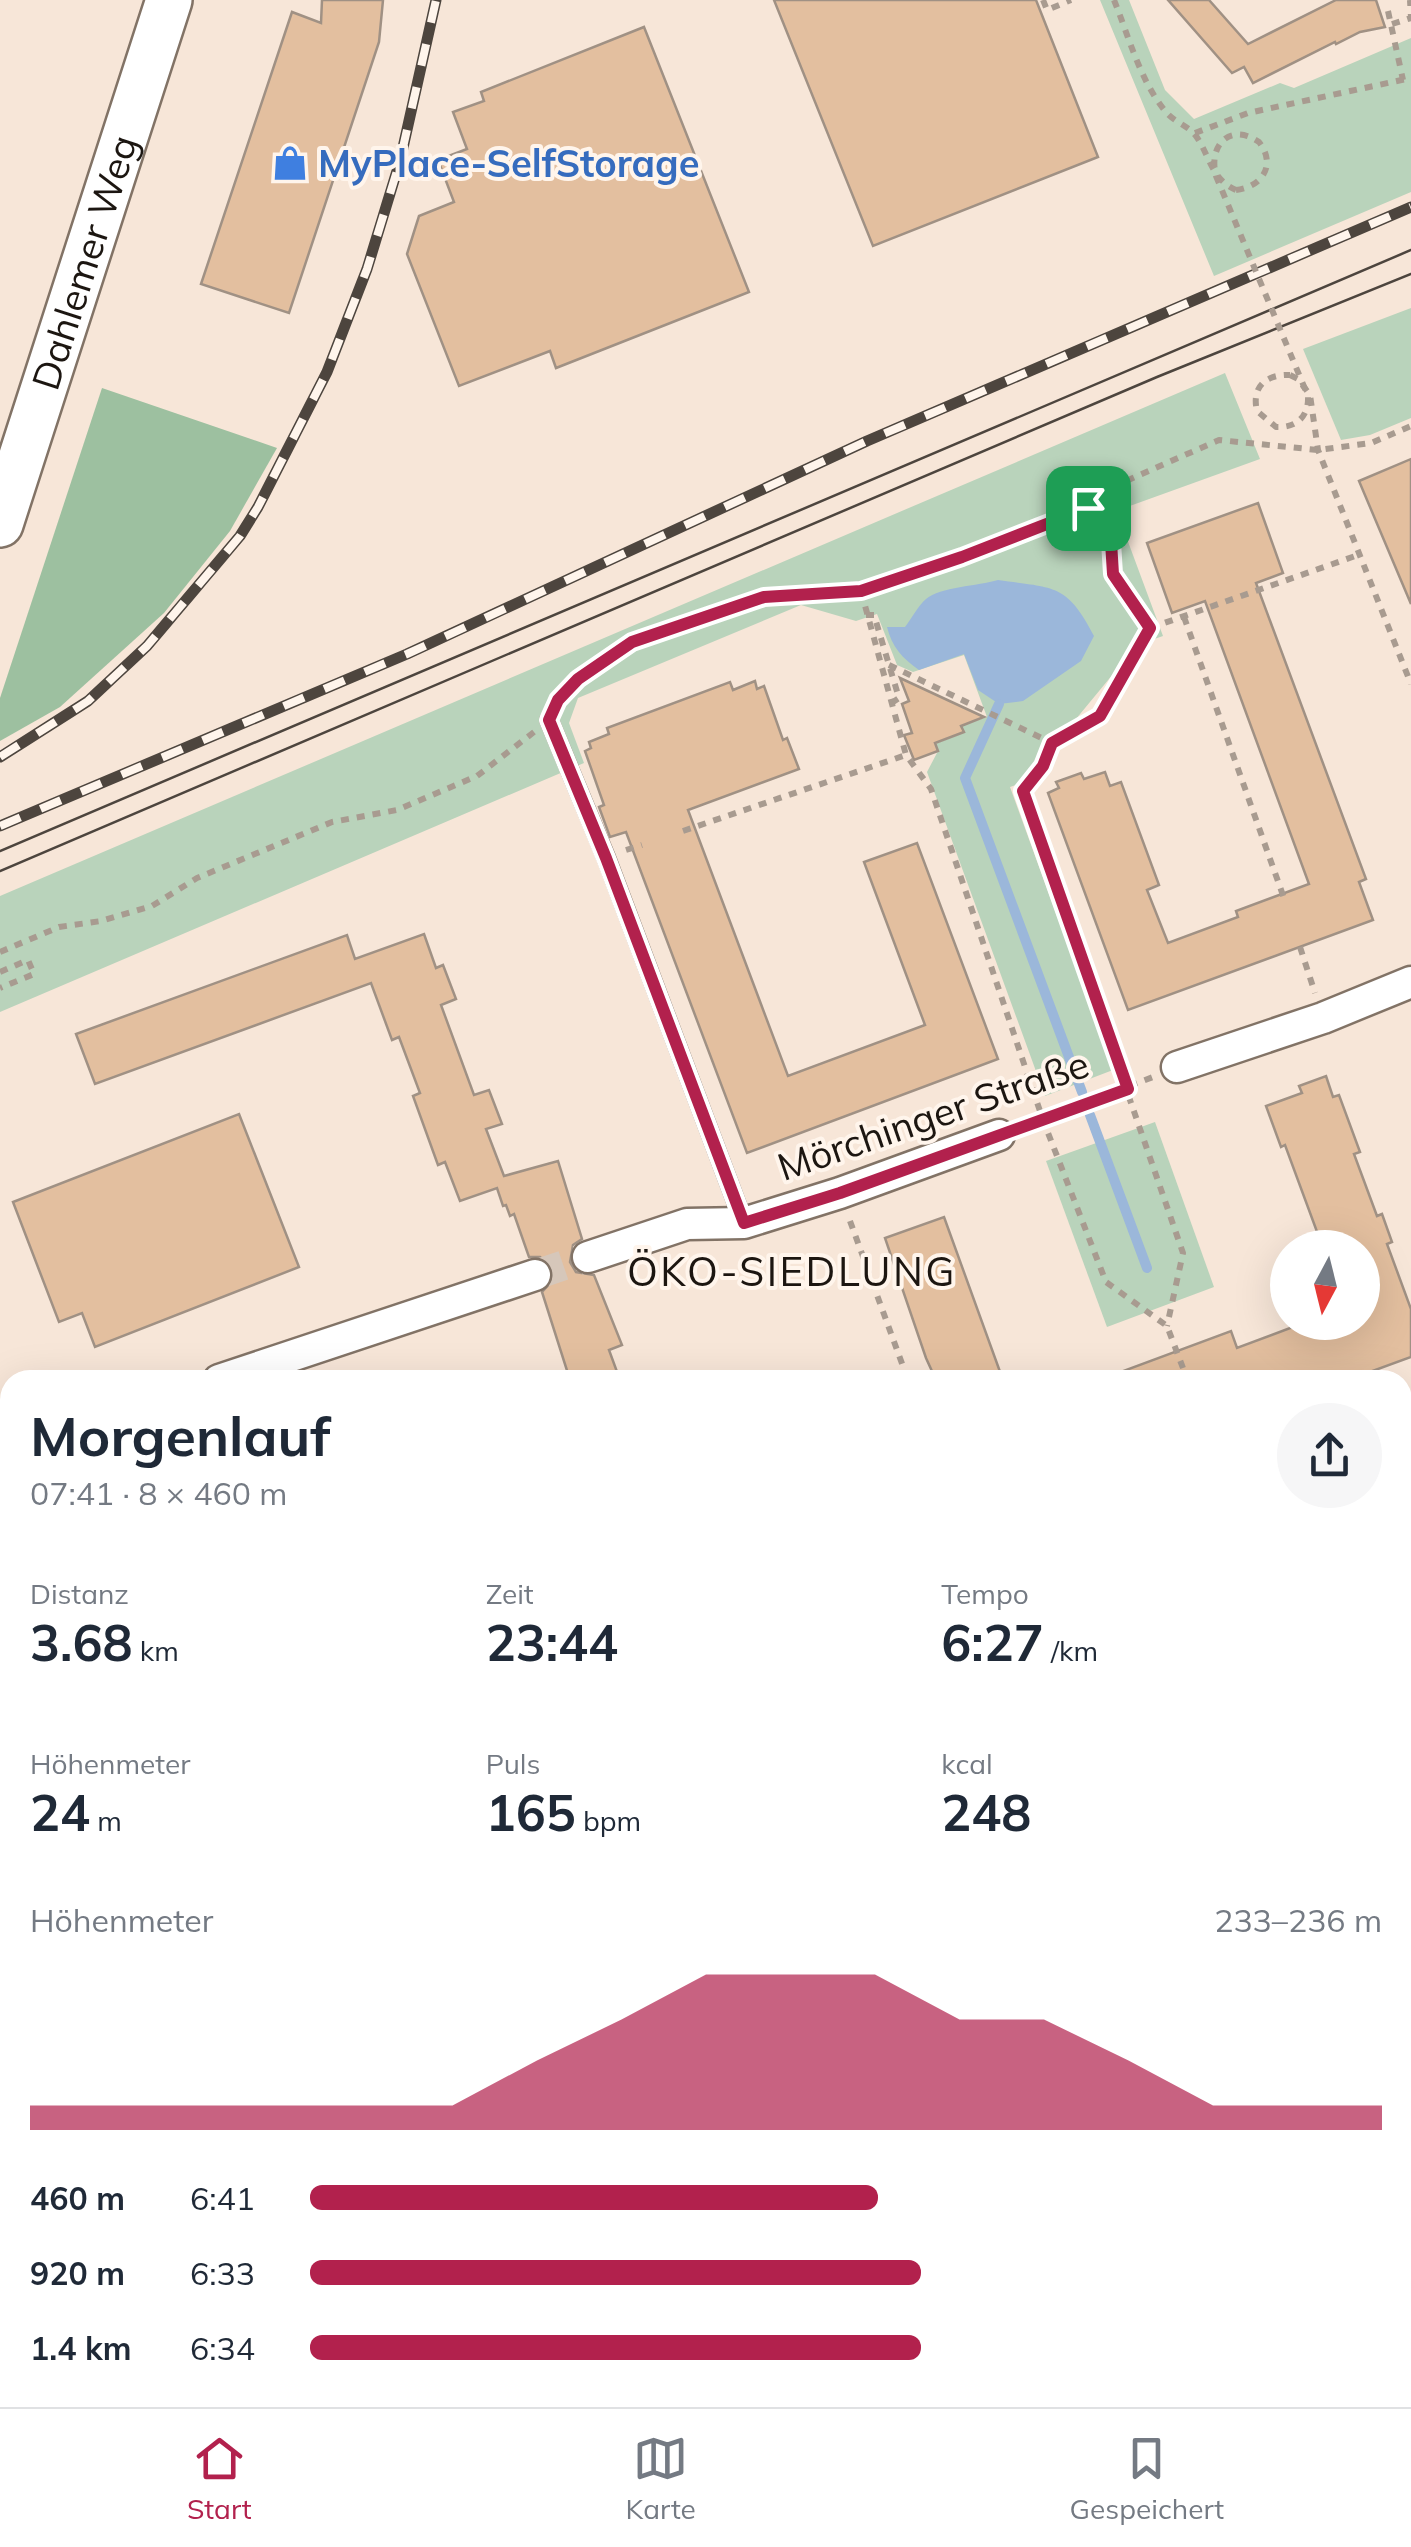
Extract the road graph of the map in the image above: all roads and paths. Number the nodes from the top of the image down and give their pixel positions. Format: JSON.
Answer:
{"nodes":[{"id":1,"x":169,"y":0,"type":"edge"},
{"id":2,"x":1043,"y":0,"type":"edge"},
{"id":3,"x":1071,"y":0,"type":"edge"},
{"id":4,"x":1114,"y":0,"type":"edge"},
{"id":5,"x":1410,"y":0,"type":"edge"},
{"id":6,"x":1388,"y":11,"type":"dead end"},
{"id":7,"x":1391,"y":24,"type":"junction"},
{"id":8,"x":1407,"y":78,"type":"edge"},
{"id":9,"x":1195,"y":133,"type":"junction"},
{"id":10,"x":1411,"y":426,"type":"edge"},
{"id":11,"x":1318,"y":450,"type":"junction"},
{"id":12,"x":1088,"y":508,"type":"junction"},
{"id":13,"x":0,"y":524,"type":"edge"},
{"id":14,"x":1361,"y":554,"type":"junction"},
{"id":15,"x":861,"y":591,"type":"junction"},
{"id":16,"x":866,"y":615,"type":"junction"},
{"id":17,"x":1184,"y":616,"type":"junction"},
{"id":18,"x":1150,"y":628,"type":"junction"},
{"id":19,"x":889,"y":665,"type":"junction"},
{"id":20,"x":1411,"y":684,"type":"edge"},
{"id":21,"x":893,"y":702,"type":"junction"},
{"id":22,"x":549,"y":720,"type":"junction"},
{"id":23,"x":1052,"y":743,"type":"junction"},
{"id":24,"x":906,"y":755,"type":"junction"},
{"id":25,"x":683,"y":831,"type":"dead end"},
{"id":26,"x":1285,"y":901,"type":"dead end"},
{"id":27,"x":1300,"y":947,"type":"dead end"},
{"id":28,"x":0,"y":952,"type":"edge"},
{"id":29,"x":0,"y":972,"type":"edge"},
{"id":30,"x":1411,"y":982,"type":"edge"},
{"id":31,"x":0,"y":988,"type":"edge"},
{"id":32,"x":1324,"y":1018,"type":"junction"},
{"id":33,"x":1177,"y":1068,"type":"joint"},
{"id":34,"x":1128,"y":1089,"type":"junction"},
{"id":35,"x":1044,"y":1120,"type":"junction"},
{"id":36,"x":1000,"y":1136,"type":"joint"},
{"id":37,"x":840,"y":1193,"type":"junction"},
{"id":38,"x":744,"y":1223,"type":"junction"},
{"id":39,"x":588,"y":1257,"type":"tunnel mouth"},
{"id":40,"x":535,"y":1275,"type":"tunnel mouth"},
{"id":41,"x":1167,"y":1326,"type":"junction"},
{"id":42,"x":1183,"y":1368,"type":"dead end"},
{"id":43,"x":249,"y":1370,"type":"edge"},
{"id":44,"x":904,"y":1370,"type":"edge"}],
"edges":[{"from":1,"to":13,"type":"main road","name":"Dahlemer Weg"},
{"from":2,"to":3,"type":"path"},
{"from":4,"to":9,"type":"path"},
{"from":5,"to":7,"type":"path"},
{"from":6,"to":7,"type":"path"},
{"from":7,"to":8,"type":"path"},
{"from":8,"to":9,"type":"path"},
{"from":9,"to":11,"type":"path","bridge":true},
{"from":10,"to":11,"type":"path"},
{"from":11,"to":12,"type":"path"},
{"from":11,"to":14,"type":"path"},
{"from":12,"to":15,"type":"path"},
{"from":12,"to":18,"type":"path"},
{"from":14,"to":17,"type":"path"},
{"from":14,"to":20,"type":"path"},
{"from":15,"to":16,"type":"path"},
{"from":15,"to":22,"type":"path"},
{"from":16,"to":19,"type":"path"},
{"from":16,"to":21,"type":"path"},
{"from":17,"to":18,"type":"path"},
{"from":17,"to":26,"type":"path"},
{"from":18,"to":23,"type":"path"},
{"from":19,"to":21,"type":"path"},
{"from":19,"to":23,"type":"path"},
{"from":21,"to":24,"type":"path"},
{"from":22,"to":28,"type":"path"},
{"from":22,"to":38,"type":"lane"},
{"from":23,"to":34,"type":"path"},
{"from":24,"to":25,"type":"path"},
{"from":24,"to":35,"type":"path"},
{"from":27,"to":32,"type":"path"},
{"from":29,"to":31,"type":"path"},
{"from":30,"to":32,"type":"street"},
{"from":32,"to":33,"type":"street"},
{"from":33,"to":34,"type":"path","name":"Mörchinger Straße"},
{"from":34,"to":35,"type":"path","name":"Mörchinger Straße"},
{"from":34,"to":41,"type":"path"},
{"from":35,"to":36,"type":"path","name":"Mörchinger Straße"},
{"from":35,"to":41,"type":"path"},
{"from":36,"to":37,"type":"street","name":"Mörchinger Straße"},
{"from":37,"to":38,"type":"street","name":"Mörchinger Straße"},
{"from":37,"to":44,"type":"path"},
{"from":38,"to":39,"type":"street","name":"Mörchinger Straße"},
{"from":40,"to":43,"type":"street"},
{"from":41,"to":42,"type":"path"}]}
